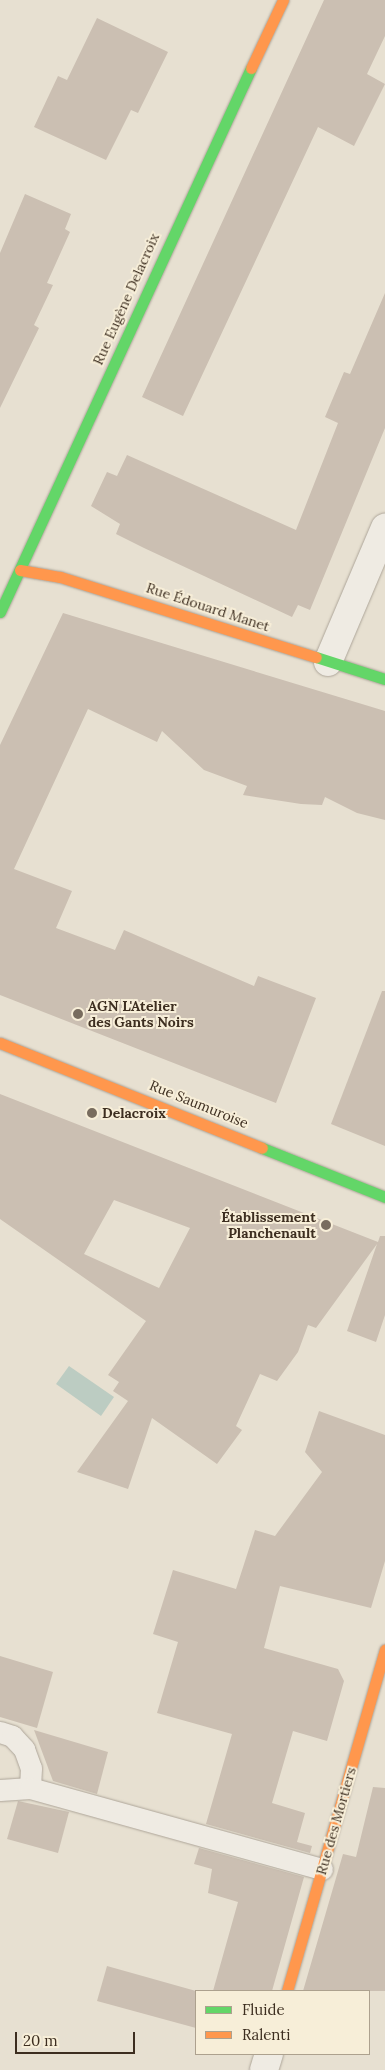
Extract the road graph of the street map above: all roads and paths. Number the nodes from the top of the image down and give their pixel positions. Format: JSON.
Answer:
{"nodes":[{"id":1,"x":283,"y":0,"type":"edge"},
{"id":2,"x":385,"y":528,"type":"edge"},
{"id":3,"x":20,"y":570,"type":"junction"},
{"id":4,"x":0,"y":612,"type":"edge"},
{"id":5,"x":328,"y":662,"type":"junction"},
{"id":6,"x":385,"y":679,"type":"edge"},
{"id":7,"x":0,"y":1043,"type":"edge"},
{"id":8,"x":385,"y":1197,"type":"edge"},
{"id":9,"x":385,"y":1650,"type":"edge"},
{"id":10,"x":0,"y":1732,"type":"edge"},
{"id":11,"x":30,"y":1788,"type":"junction"},
{"id":12,"x":0,"y":1790,"type":"edge"},
{"id":13,"x":322,"y":1869,"type":"junction"},
{"id":14,"x":287,"y":1990,"type":"edge"},
{"id":15,"x":269,"y":2055,"type":"edge"},
{"id":16,"x":264,"y":2070,"type":"edge"}],
"edges":[{"from":1,"to":3,"type":"street","name":"Rue Eugène Delacroix"},
{"from":2,"to":5,"type":"street"},
{"from":3,"to":4,"type":"street","name":"Rue Eugène Delacroix"},
{"from":3,"to":5,"type":"street","name":"Rue Édouard Manet"},
{"from":5,"to":6,"type":"street","name":"Rue Édouard Manet"},
{"from":7,"to":8,"type":"street","name":"Rue Saumuroise"},
{"from":9,"to":13,"type":"street","name":"Rue des Mortiers"},
{"from":10,"to":11,"type":"lane"},
{"from":11,"to":12,"type":"lane"},
{"from":11,"to":13,"type":"lane"},
{"from":13,"to":14,"type":"street","name":"Rue des Mortiers"},
{"from":15,"to":16,"type":"street"}]}
